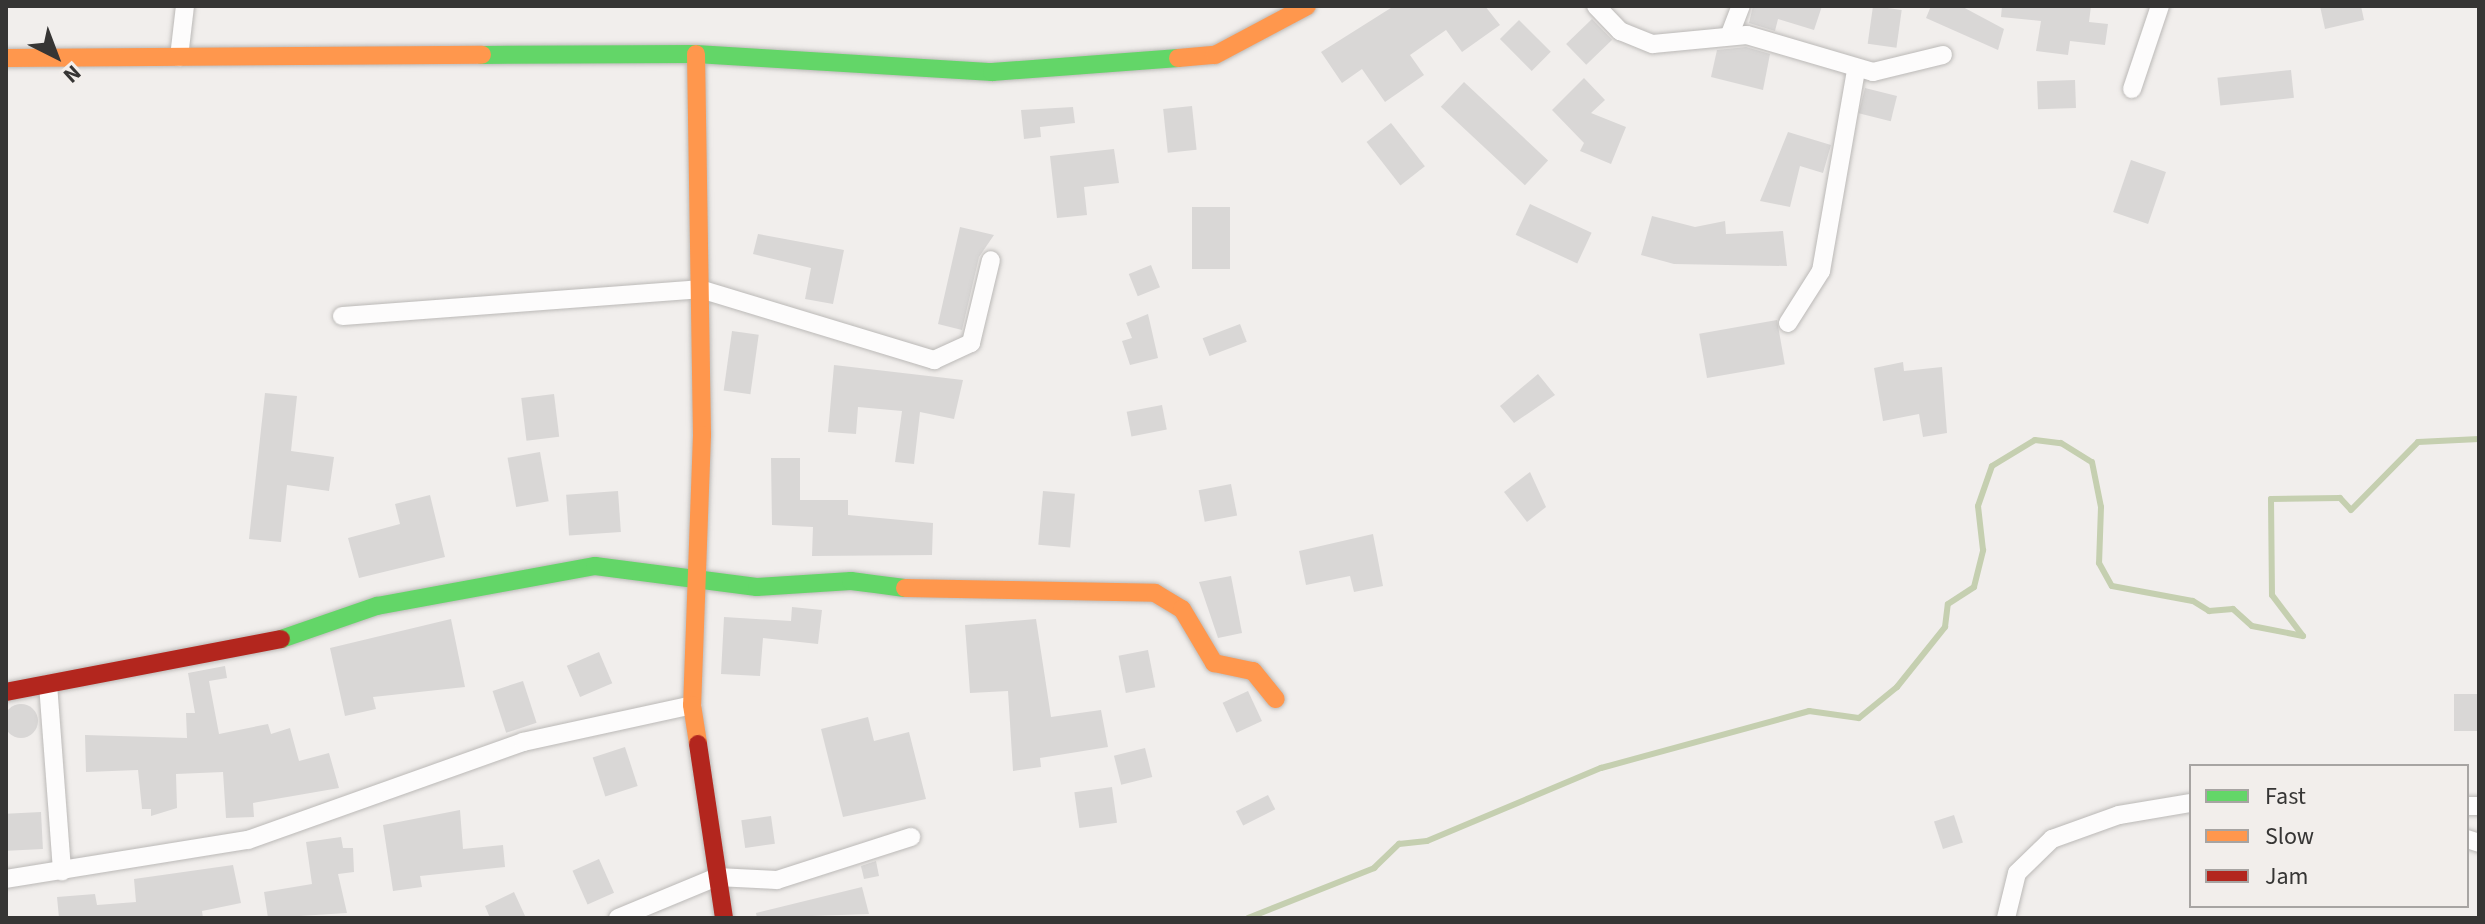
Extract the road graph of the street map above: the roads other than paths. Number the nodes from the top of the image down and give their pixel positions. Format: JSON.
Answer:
{"nodes":[{"id":1,"x":185,"y":6,"type":"edge"},
{"id":2,"x":1307,"y":6,"type":"edge"},
{"id":3,"x":1596,"y":6,"type":"edge"},
{"id":4,"x":1741,"y":6,"type":"edge"},
{"id":5,"x":2160,"y":6,"type":"edge"},
{"id":6,"x":1730,"y":34,"type":"junction"},
{"id":7,"x":696,"y":54,"type":"junction"},
{"id":8,"x":1943,"y":55,"type":"dead end"},
{"id":9,"x":179,"y":57,"type":"junction"},
{"id":10,"x":6,"y":58,"type":"edge"},
{"id":11,"x":1856,"y":70,"type":"junction"},
{"id":12,"x":2132,"y":89,"type":"dead end"},
{"id":13,"x":991,"y":260,"type":"dead end"},
{"id":14,"x":700,"y":289,"type":"junction"},
{"id":15,"x":342,"y":316,"type":"dead end"},
{"id":16,"x":1788,"y":323,"type":"dead end"},
{"id":17,"x":700,"y":582,"type":"junction"},
{"id":18,"x":48,"y":684,"type":"junction"},
{"id":19,"x":6,"y":692,"type":"edge"},
{"id":20,"x":1276,"y":699,"type":"dead end"},
{"id":21,"x":692,"y":705,"type":"junction"},
{"id":22,"x":2189,"y":803,"type":"edge"},
{"id":23,"x":911,"y":837,"type":"dead end"},
{"id":24,"x":62,"y":871,"type":"junction"},
{"id":25,"x":717,"y":877,"type":"junction"},
{"id":26,"x":6,"y":879,"type":"edge"},
{"id":27,"x":618,"y":918,"type":"edge"},
{"id":28,"x":724,"y":918,"type":"edge"},
{"id":29,"x":2006,"y":918,"type":"edge"}],
"edges":[{"from":1,"to":9,"type":"street"},
{"from":2,"to":7,"type":"street"},
{"from":3,"to":6,"type":"street"},
{"from":4,"to":6,"type":"street"},
{"from":5,"to":12,"type":"street"},
{"from":6,"to":11,"type":"street"},
{"from":7,"to":9,"type":"street"},
{"from":7,"to":14,"type":"street"},
{"from":8,"to":11,"type":"street"},
{"from":9,"to":10,"type":"street"},
{"from":11,"to":16,"type":"street"},
{"from":13,"to":14,"type":"street"},
{"from":14,"to":15,"type":"street"},
{"from":14,"to":17,"type":"street"},
{"from":17,"to":18,"type":"street"},
{"from":17,"to":20,"type":"street"},
{"from":17,"to":21,"type":"street"},
{"from":18,"to":19,"type":"street"},
{"from":18,"to":24,"type":"street"},
{"from":21,"to":24,"type":"street"},
{"from":21,"to":25,"type":"street"},
{"from":22,"to":29,"type":"street"},
{"from":23,"to":25,"type":"street"},
{"from":24,"to":26,"type":"street"},
{"from":25,"to":27,"type":"street"},
{"from":25,"to":28,"type":"street"}]}
